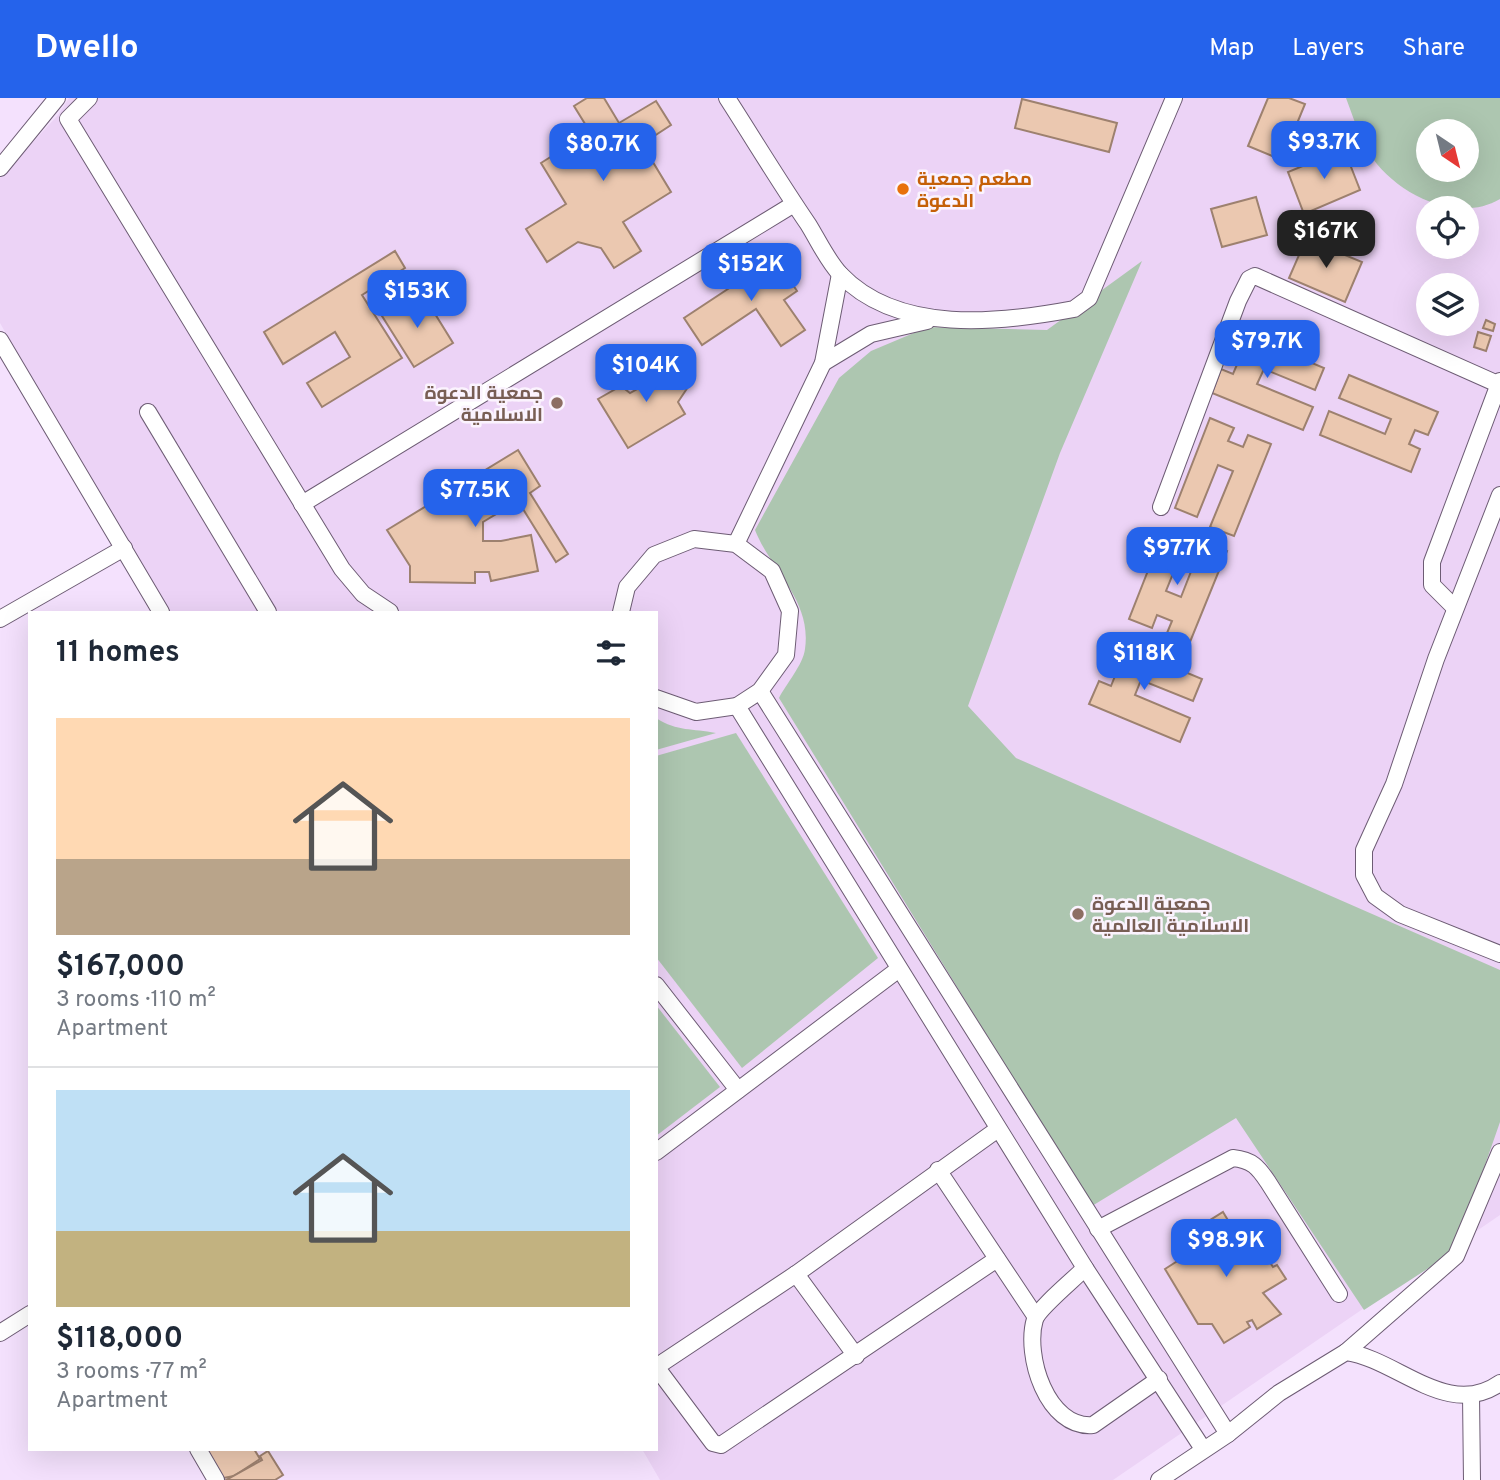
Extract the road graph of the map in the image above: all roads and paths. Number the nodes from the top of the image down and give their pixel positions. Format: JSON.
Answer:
{"nodes":[{"id":1,"x":57,"y":98,"type":"edge"},
{"id":2,"x":89,"y":98,"type":"edge"},
{"id":3,"x":727,"y":98,"type":"edge"},
{"id":4,"x":1174,"y":98,"type":"edge"},
{"id":5,"x":0,"y":168,"type":"edge"},
{"id":6,"x":794,"y":204,"type":"junction"},
{"id":7,"x":840,"y":274,"type":"junction"},
{"id":8,"x":936,"y":319,"type":"junction"},
{"id":9,"x":0,"y":340,"type":"edge"},
{"id":10,"x":823,"y":363,"type":"junction"},
{"id":11,"x":1500,"y":383,"type":"edge"},
{"id":12,"x":148,"y":412,"type":"dead end"},
{"id":13,"x":1500,"y":495,"type":"edge"},
{"id":14,"x":302,"y":504,"type":"junction"},
{"id":15,"x":1161,"y":507,"type":"dead end"},
{"id":16,"x":736,"y":544,"type":"junction"},
{"id":17,"x":124,"y":548,"type":"junction"},
{"id":18,"x":1455,"y":608,"type":"junction"},
{"id":19,"x":160,"y":611,"type":"edge"},
{"id":20,"x":267,"y":611,"type":"edge"},
{"id":21,"x":388,"y":611,"type":"edge"},
{"id":22,"x":621,"y":611,"type":"edge"},
{"id":23,"x":0,"y":619,"type":"edge"},
{"id":24,"x":760,"y":691,"type":"junction"},
{"id":25,"x":658,"y":699,"type":"edge"},
{"id":26,"x":737,"y":706,"type":"junction"},
{"id":27,"x":1500,"y":954,"type":"edge"},
{"id":28,"x":899,"y":969,"type":"junction"},
{"id":29,"x":658,"y":988,"type":"edge"},
{"id":30,"x":738,"y":1090,"type":"junction"},
{"id":31,"x":998,"y":1129,"type":"junction"},
{"id":32,"x":658,"y":1150,"type":"edge"},
{"id":33,"x":1500,"y":1152,"type":"edge"},
{"id":34,"x":938,"y":1170,"type":"junction"},
{"id":35,"x":1098,"y":1229,"type":"junction"},
{"id":36,"x":998,"y":1259,"type":"junction"},
{"id":37,"x":1084,"y":1268,"type":"junction"},
{"id":38,"x":796,"y":1273,"type":"junction"},
{"id":39,"x":1339,"y":1294,"type":"dead end"},
{"id":40,"x":28,"y":1315,"type":"edge"},
{"id":41,"x":1036,"y":1317,"type":"junction"},
{"id":42,"x":0,"y":1333,"type":"edge"},
{"id":43,"x":1346,"y":1352,"type":"junction"},
{"id":44,"x":856,"y":1356,"type":"junction"},
{"id":45,"x":658,"y":1367,"type":"edge"},
{"id":46,"x":658,"y":1369,"type":"edge"},
{"id":47,"x":1159,"y":1379,"type":"junction"},
{"id":48,"x":1500,"y":1383,"type":"edge"},
{"id":49,"x":1471,"y":1395,"type":"junction"},
{"id":50,"x":1228,"y":1434,"type":"junction"},
{"id":51,"x":1203,"y":1449,"type":"junction"},
{"id":52,"x":199,"y":1451,"type":"edge"},
{"id":53,"x":216,"y":1480,"type":"edge"},
{"id":54,"x":1159,"y":1480,"type":"edge"},
{"id":55,"x":1472,"y":1480,"type":"edge"}],
"edges":[{"from":1,"to":5,"type":"street"},
{"from":2,"to":14,"type":"street"},
{"from":3,"to":6,"type":"street"},
{"from":4,"to":8,"type":"street"},
{"from":6,"to":7,"type":"street"},
{"from":6,"to":14,"type":"street"},
{"from":7,"to":8,"type":"street"},
{"from":7,"to":10,"type":"street"},
{"from":8,"to":10,"type":"street"},
{"from":9,"to":17,"type":"street"},
{"from":10,"to":16,"type":"street"},
{"from":11,"to":15,"type":"street"},
{"from":11,"to":18,"type":"street"},
{"from":12,"to":20,"type":"street"},
{"from":13,"to":18,"type":"street"},
{"from":14,"to":21,"type":"street"},
{"from":16,"to":22,"type":"street"},
{"from":16,"to":24,"type":"street"},
{"from":17,"to":19,"type":"street"},
{"from":17,"to":23,"type":"street"},
{"from":18,"to":27,"type":"street"},
{"from":24,"to":26,"type":"street"},
{"from":24,"to":35,"type":"street"},
{"from":25,"to":26,"type":"street"},
{"from":26,"to":28,"type":"street"},
{"from":28,"to":30,"type":"street"},
{"from":28,"to":31,"type":"street"},
{"from":29,"to":30,"type":"street"},
{"from":30,"to":32,"type":"street"},
{"from":31,"to":34,"type":"street"},
{"from":31,"to":37,"type":"street"},
{"from":33,"to":43,"type":"street"},
{"from":34,"to":36,"type":"street"},
{"from":34,"to":38,"type":"street"},
{"from":35,"to":39,"type":"street"},
{"from":35,"to":50,"type":"street"},
{"from":36,"to":41,"type":"street"},
{"from":36,"to":44,"type":"street"},
{"from":37,"to":41,"type":"street"},
{"from":37,"to":47,"type":"street"},
{"from":38,"to":44,"type":"street"},
{"from":38,"to":45,"type":"street"},
{"from":40,"to":42,"type":"street"},
{"from":41,"to":47,"type":"street"},
{"from":43,"to":49,"type":"street"},
{"from":43,"to":50,"type":"street"},
{"from":44,"to":46,"type":"street"},
{"from":47,"to":51,"type":"street"},
{"from":48,"to":49,"type":"street"},
{"from":49,"to":55,"type":"street"},
{"from":50,"to":51,"type":"street"},
{"from":51,"to":54,"type":"street"},
{"from":52,"to":53,"type":"street"}]}
